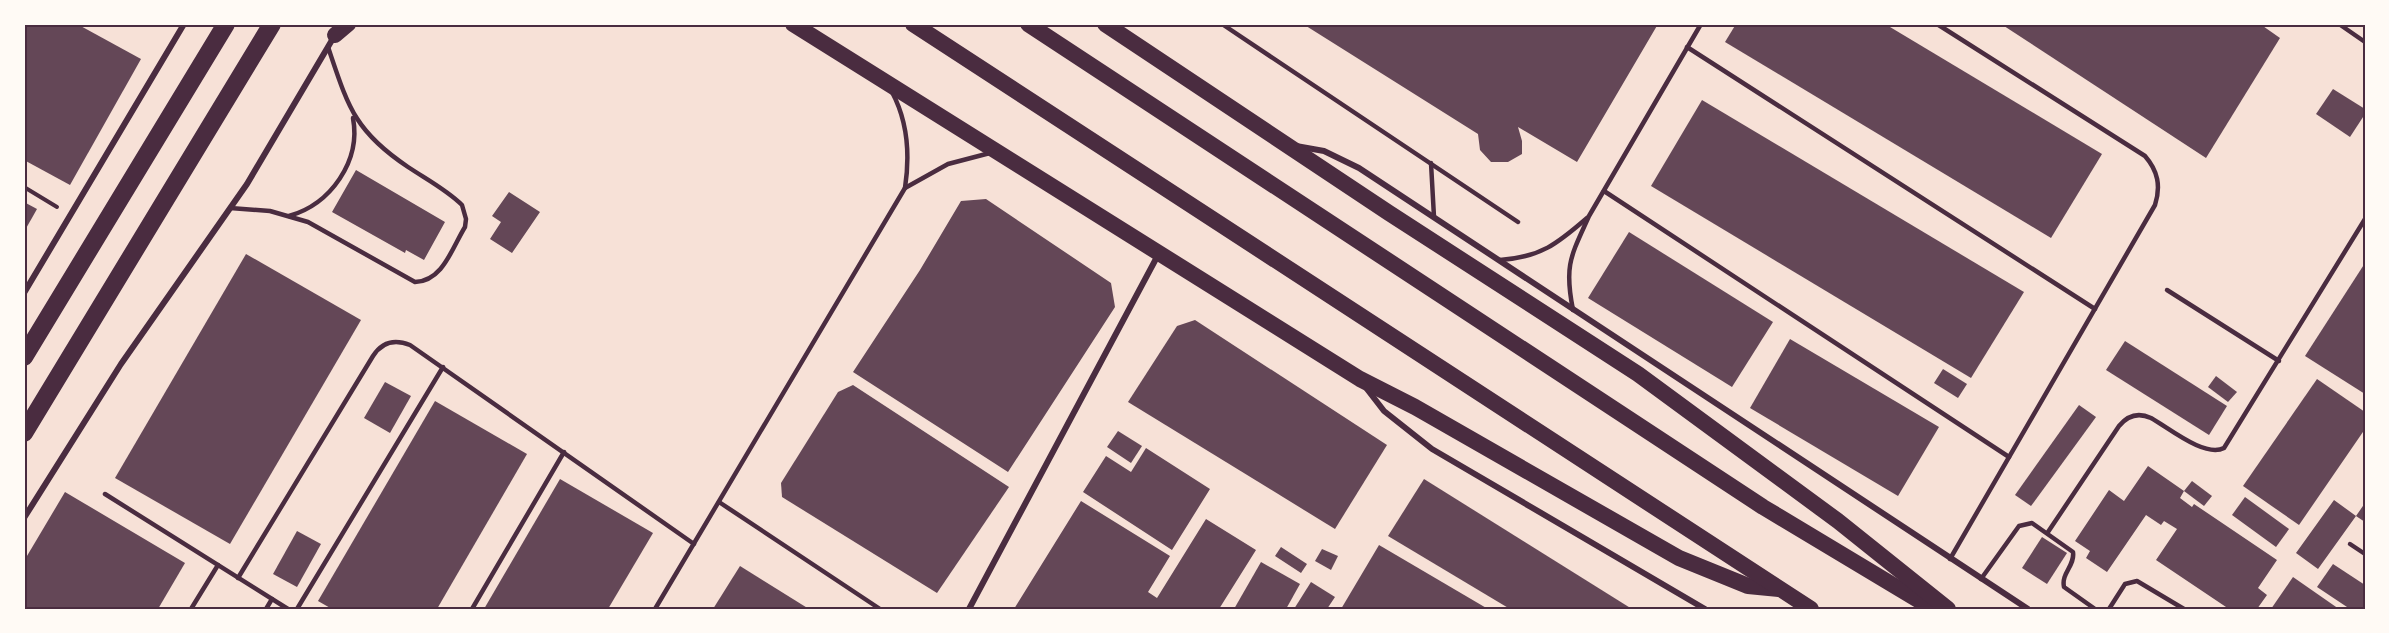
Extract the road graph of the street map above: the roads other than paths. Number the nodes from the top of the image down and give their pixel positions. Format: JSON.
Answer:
{"nodes":[{"id":1,"x":184,"y":24,"type":"edge"},
{"id":2,"x":226,"y":24,"type":"edge"},
{"id":3,"x":272,"y":24,"type":"edge"},
{"id":4,"x":348,"y":24,"type":"edge"},
{"id":5,"x":793,"y":24,"type":"edge"},
{"id":6,"x":913,"y":24,"type":"edge"},
{"id":7,"x":1028,"y":24,"type":"edge"},
{"id":8,"x":1105,"y":24,"type":"edge"},
{"id":9,"x":1222,"y":24,"type":"edge"},
{"id":10,"x":1701,"y":24,"type":"edge"},
{"id":11,"x":1937,"y":24,"type":"edge"},
{"id":12,"x":2339,"y":24,"type":"edge"},
{"id":13,"x":335,"y":35,"type":"edge"},
{"id":14,"x":2365,"y":42,"type":"edge"},
{"id":15,"x":1687,"y":47,"type":"junction"},
{"id":16,"x":886,"y":81,"type":"junction"},
{"id":17,"x":353,"y":115,"type":"junction"},
{"id":18,"x":1286,"y":145,"type":"junction"},
{"id":19,"x":996,"y":152,"type":"junction"},
{"id":20,"x":1431,"y":163,"type":"junction"},
{"id":21,"x":905,"y":188,"type":"junction"},
{"id":22,"x":1604,"y":191,"type":"junction"},
{"id":23,"x":230,"y":208,"type":"junction"},
{"id":24,"x":289,"y":216,"type":"junction"},
{"id":25,"x":1589,"y":216,"type":"junction"},
{"id":26,"x":1434,"y":217,"type":"junction"},
{"id":27,"x":2365,"y":219,"type":"edge"},
{"id":28,"x":1518,"y":222,"type":"dead end"},
{"id":29,"x":1158,"y":254,"type":"junction"},
{"id":30,"x":1498,"y":260,"type":"junction"},
{"id":31,"x":2167,"y":290,"type":"dead end"},
{"id":32,"x":24,"y":293,"type":"edge"},
{"id":33,"x":2095,"y":309,"type":"junction"},
{"id":34,"x":1573,"y":310,"type":"junction"},
{"id":35,"x":24,"y":357,"type":"edge"},
{"id":36,"x":2279,"y":362,"type":"junction"},
{"id":37,"x":443,"y":367,"type":"junction"},
{"id":38,"x":1360,"y":379,"type":"junction"},
{"id":39,"x":24,"y":434,"type":"edge"},
{"id":40,"x":564,"y":452,"type":"junction"},
{"id":41,"x":2009,"y":457,"type":"junction"},
{"id":42,"x":105,"y":494,"type":"dead end"},
{"id":43,"x":719,"y":501,"type":"junction"},
{"id":44,"x":24,"y":518,"type":"edge"},
{"id":45,"x":2048,"y":532,"type":"junction"},
{"id":46,"x":694,"y":544,"type":"junction"},
{"id":47,"x":2350,"y":544,"type":"dead end"},
{"id":48,"x":2365,"y":554,"type":"edge"},
{"id":49,"x":1950,"y":559,"type":"junction"},
{"id":50,"x":218,"y":565,"type":"junction"},
{"id":51,"x":238,"y":578,"type":"junction"},
{"id":52,"x":1981,"y":579,"type":"junction"},
{"id":53,"x":1779,"y":589,"type":"junction"},
{"id":54,"x":272,"y":599,"type":"junction"},
{"id":55,"x":1693,"y":601,"type":"junction"},
{"id":56,"x":191,"y":609,"type":"edge"},
{"id":57,"x":266,"y":609,"type":"edge"},
{"id":58,"x":288,"y":609,"type":"edge"},
{"id":59,"x":297,"y":609,"type":"edge"},
{"id":60,"x":472,"y":609,"type":"edge"},
{"id":61,"x":655,"y":609,"type":"edge"},
{"id":62,"x":880,"y":609,"type":"edge"},
{"id":63,"x":969,"y":609,"type":"edge"},
{"id":64,"x":1695,"y":609,"type":"edge"},
{"id":65,"x":1705,"y":609,"type":"edge"},
{"id":66,"x":1811,"y":609,"type":"edge"},
{"id":67,"x":1933,"y":609,"type":"edge"},
{"id":68,"x":1948,"y":609,"type":"edge"},
{"id":69,"x":2028,"y":609,"type":"edge"},
{"id":70,"x":2095,"y":609,"type":"edge"},
{"id":71,"x":2109,"y":609,"type":"edge"},
{"id":72,"x":2184,"y":609,"type":"edge"}],
"edges":[{"from":1,"to":32,"type":"street"},
{"from":2,"to":35,"type":"highway"},
{"from":3,"to":39,"type":"highway"},
{"from":4,"to":13,"type":"highway"},
{"from":5,"to":16,"type":"highway"},
{"from":6,"to":53,"type":"highway"},
{"from":7,"to":67,"type":"highway"},
{"from":8,"to":18,"type":"highway"},
{"from":9,"to":20,"type":"lane"},
{"from":10,"to":15,"type":"lane"},
{"from":11,"to":33,"type":"lane"},
{"from":12,"to":14,"type":"lane"},
{"from":13,"to":17,"type":"lane"},
{"from":13,"to":23,"type":"street"},
{"from":15,"to":22,"type":"lane"},
{"from":15,"to":33,"type":"lane"},
{"from":16,"to":19,"type":"highway"},
{"from":16,"to":21,"type":"lane"},
{"from":17,"to":24,"type":"lane"},
{"from":17,"to":24,"type":"lane"},
{"from":18,"to":26,"type":"street"},
{"from":18,"to":68,"type":"highway"},
{"from":19,"to":21,"type":"lane"},
{"from":19,"to":29,"type":"highway"},
{"from":20,"to":26,"type":"lane"},
{"from":20,"to":28,"type":"lane"},
{"from":21,"to":43,"type":"lane"},
{"from":22,"to":25,"type":"lane"},
{"from":22,"to":41,"type":"lane"},
{"from":23,"to":24,"type":"lane"},
{"from":23,"to":44,"type":"street"},
{"from":25,"to":30,"type":"lane"},
{"from":25,"to":34,"type":"lane"},
{"from":26,"to":30,"type":"street"},
{"from":27,"to":36,"type":"lane"},
{"from":29,"to":38,"type":"highway"},
{"from":29,"to":63,"type":"street"},
{"from":30,"to":34,"type":"street"},
{"from":31,"to":36,"type":"lane"},
{"from":33,"to":41,"type":"lane"},
{"from":34,"to":49,"type":"street"},
{"from":36,"to":45,"type":"lane"},
{"from":37,"to":40,"type":"lane"},
{"from":37,"to":51,"type":"lane"},
{"from":37,"to":59,"type":"lane"},
{"from":38,"to":53,"type":"highway"},
{"from":38,"to":55,"type":"street"},
{"from":40,"to":46,"type":"lane"},
{"from":40,"to":60,"type":"lane"},
{"from":41,"to":49,"type":"lane"},
{"from":42,"to":50,"type":"lane"},
{"from":43,"to":46,"type":"lane"},
{"from":43,"to":62,"type":"lane"},
{"from":45,"to":52,"type":"lane"},
{"from":45,"to":70,"type":"lane"},
{"from":46,"to":61,"type":"lane"},
{"from":47,"to":48,"type":"lane"},
{"from":49,"to":52,"type":"street"},
{"from":50,"to":51,"type":"lane"},
{"from":50,"to":56,"type":"lane"},
{"from":51,"to":54,"type":"lane"},
{"from":52,"to":69,"type":"street"},
{"from":53,"to":66,"type":"highway"},
{"from":54,"to":57,"type":"lane"},
{"from":54,"to":58,"type":"lane"},
{"from":55,"to":64,"type":"lane"},
{"from":55,"to":65,"type":"street"},
{"from":71,"to":72,"type":"lane"}]}
